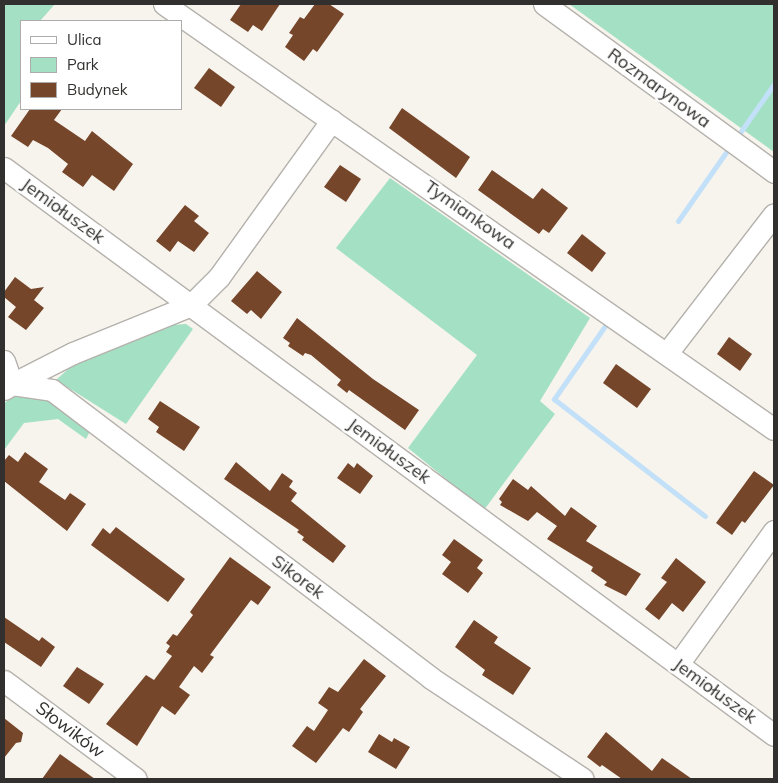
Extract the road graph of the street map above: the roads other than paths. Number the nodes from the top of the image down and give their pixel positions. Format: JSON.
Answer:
{"nodes":[{"id":1,"x":164,"y":4,"type":"edge"},
{"id":2,"x":544,"y":4,"type":"edge"},
{"id":3,"x":332,"y":120,"type":"junction"},
{"id":4,"x":4,"y":168,"type":"edge"},
{"id":5,"x":774,"y":172,"type":"edge"},
{"id":6,"x":774,"y":214,"type":"edge"},
{"id":7,"x":191,"y":305,"type":"junction"},
{"id":8,"x":667,"y":353,"type":"junction"},
{"id":9,"x":4,"y":361,"type":"edge"},
{"id":10,"x":8,"y":386,"type":"edge"},
{"id":11,"x":774,"y":429,"type":"edge"},
{"id":12,"x":774,"y":531,"type":"edge"},
{"id":13,"x":678,"y":664,"type":"junction"},
{"id":14,"x":4,"y":680,"type":"edge"},
{"id":15,"x":774,"y":735,"type":"edge"},
{"id":16,"x":136,"y":779,"type":"edge"},
{"id":17,"x":583,"y":779,"type":"edge"}],
"edges":[{"from":1,"to":3,"type":"street","name":"Tymiankowa"},
{"from":2,"to":5,"type":"street","name":"Rozmarynowa"},
{"from":3,"to":7,"type":"street"},
{"from":3,"to":8,"type":"street","name":"Tymiankowa"},
{"from":4,"to":7,"type":"street","name":"Jemiołuszek"},
{"from":6,"to":8,"type":"street"},
{"from":7,"to":10,"type":"street"},
{"from":7,"to":13,"type":"street","name":"Jemiołuszek"},
{"from":8,"to":11,"type":"street","name":"Tymiankowa"},
{"from":9,"to":10,"type":"street"},
{"from":10,"to":17,"type":"street","name":"Sikorek"},
{"from":12,"to":13,"type":"street"},
{"from":13,"to":15,"type":"street","name":"Jemiołuszek"},
{"from":14,"to":16,"type":"street","name":"Słowików"}]}
